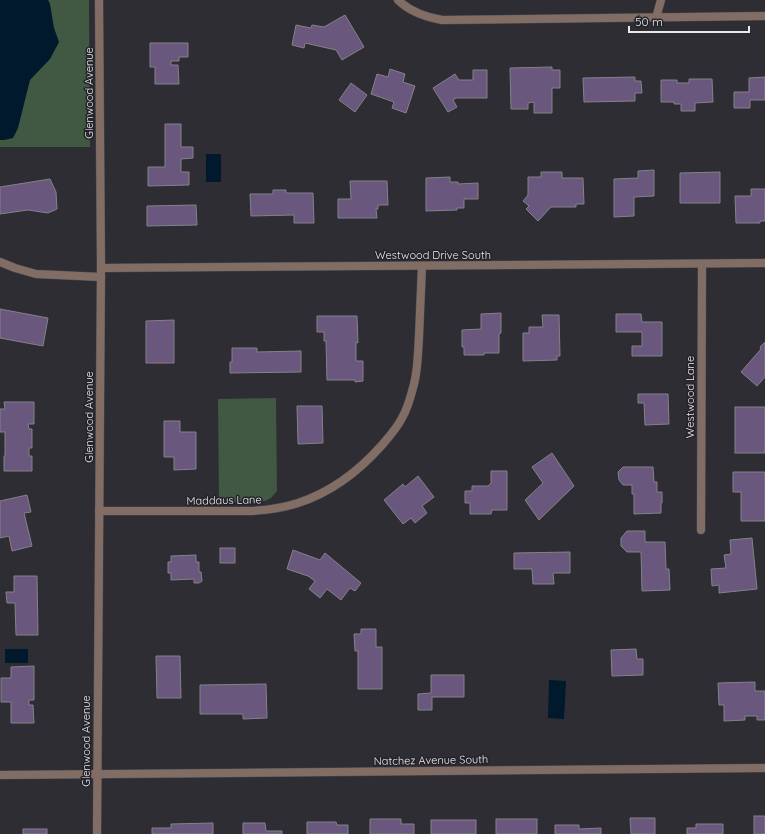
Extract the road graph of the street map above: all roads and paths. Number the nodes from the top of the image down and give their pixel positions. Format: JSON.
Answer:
{"nodes":[{"id":1,"x":99,"y":0,"type":"edge"},
{"id":2,"x":398,"y":0,"type":"edge"},
{"id":3,"x":661,"y":0,"type":"edge"},
{"id":4,"x":765,"y":16,"type":"edge"},
{"id":5,"x":656,"y":18,"type":"junction"},
{"id":6,"x":0,"y":262,"type":"edge"},
{"id":7,"x":702,"y":264,"type":"junction"},
{"id":8,"x":765,"y":264,"type":"edge"},
{"id":9,"x":422,"y":266,"type":"junction"},
{"id":10,"x":101,"y":268,"type":"junction"},
{"id":11,"x":101,"y":277,"type":"junction"},
{"id":12,"x":99,"y":511,"type":"junction"},
{"id":13,"x":701,"y":530,"type":"dead end"},
{"id":14,"x":765,"y":768,"type":"edge"},
{"id":15,"x":97,"y":774,"type":"junction"},
{"id":16,"x":0,"y":775,"type":"edge"},
{"id":17,"x":97,"y":834,"type":"edge"}],
"edges":[{"from":1,"to":10,"type":"street","name":"Glenwood Avenue"},
{"from":2,"to":5,"type":"street"},
{"from":3,"to":5,"type":"street"},
{"from":4,"to":5,"type":"street"},
{"from":6,"to":11,"type":"street"},
{"from":7,"to":8,"type":"street","name":"Westwood Drive South"},
{"from":7,"to":9,"type":"street","name":"Westwood Drive South"},
{"from":7,"to":13,"type":"street","name":"Westwood Lane"},
{"from":9,"to":10,"type":"street","name":"Westwood Drive South"},
{"from":9,"to":12,"type":"street","name":"Maddaus Lane"},
{"from":10,"to":11,"type":"street","name":"Glenwood Avenue"},
{"from":11,"to":12,"type":"street","name":"Glenwood Avenue"},
{"from":12,"to":15,"type":"street","name":"Glenwood Avenue"},
{"from":14,"to":15,"type":"street","name":"Natchez Avenue South"},
{"from":15,"to":16,"type":"street","name":"Natchez Avenue South"},
{"from":15,"to":17,"type":"street","name":"Glenwood Avenue"}]}
